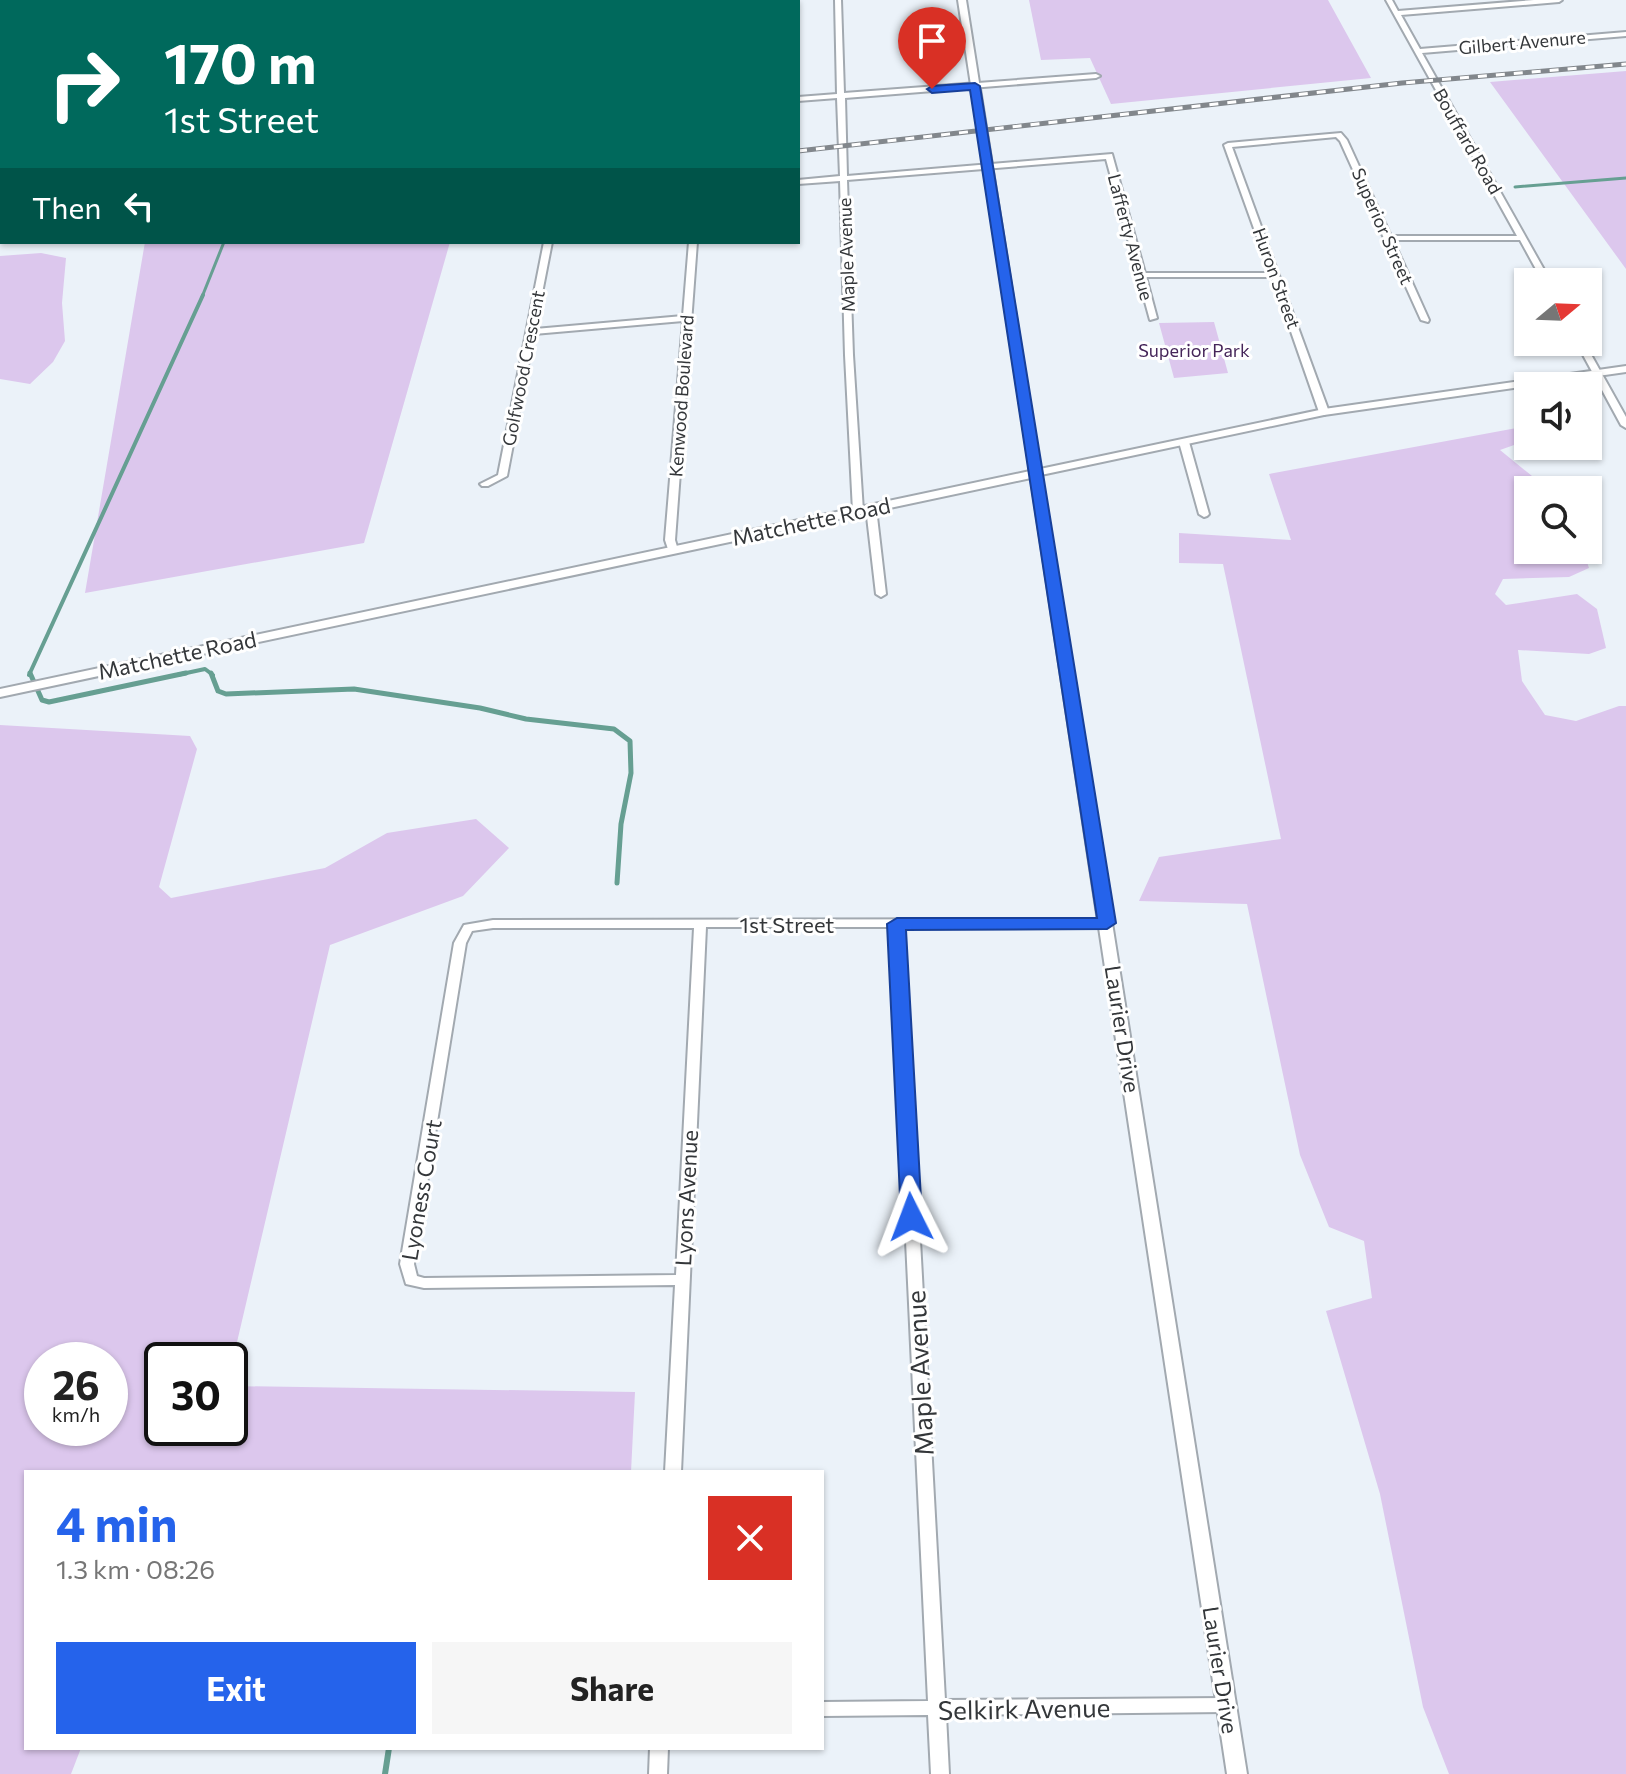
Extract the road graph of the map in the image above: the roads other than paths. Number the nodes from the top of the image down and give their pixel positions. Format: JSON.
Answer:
{"nodes":[{"id":1,"x":838,"y":0,"type":"edge"},
{"id":2,"x":962,"y":0,"type":"edge"},
{"id":3,"x":1389,"y":0,"type":"edge"},
{"id":4,"x":1559,"y":0,"type":"edge"},
{"id":5,"x":1517,"y":2,"type":"edge"},
{"id":6,"x":1396,"y":13,"type":"junction"},
{"id":7,"x":1626,"y":34,"type":"edge"},
{"id":8,"x":1418,"y":51,"type":"junction"},
{"id":9,"x":1096,"y":76,"type":"dead end"},
{"id":10,"x":975,"y":86,"type":"junction"},
{"id":11,"x":841,"y":96,"type":"junction"},
{"id":12,"x":800,"y":99,"type":"edge"},
{"id":13,"x":1228,"y":145,"type":"joint"},
{"id":14,"x":987,"y":167,"type":"junction"},
{"id":15,"x":843,"y":178,"type":"junction"},
{"id":16,"x":800,"y":182,"type":"edge"},
{"id":17,"x":1390,"y":238,"type":"junction"},
{"id":18,"x":1522,"y":238,"type":"junction"},
{"id":19,"x":548,"y":244,"type":"edge"},
{"id":20,"x":693,"y":244,"type":"edge"},
{"id":21,"x":1539,"y":268,"type":"edge"},
{"id":22,"x":1142,"y":275,"type":"junction"},
{"id":23,"x":1276,"y":275,"type":"junction"},
{"id":24,"x":687,"y":318,"type":"junction"},
{"id":25,"x":1153,"y":318,"type":"dead end"},
{"id":26,"x":1425,"y":320,"type":"dead end"},
{"id":27,"x":532,"y":332,"type":"junction"},
{"id":28,"x":1626,"y":369,"type":"edge"},
{"id":29,"x":1602,"y":372,"type":"edge"},
{"id":30,"x":1602,"y":382,"type":"edge"},
{"id":31,"x":1514,"y":385,"type":"edge"},
{"id":32,"x":1324,"y":412,"type":"junction"},
{"id":33,"x":1626,"y":425,"type":"edge"},
{"id":34,"x":1184,"y":442,"type":"junction"},
{"id":35,"x":1037,"y":474,"type":"junction"},
{"id":36,"x":485,"y":484,"type":"dead end"},
{"id":37,"x":871,"y":508,"type":"junction"},
{"id":38,"x":858,"y":511,"type":"junction"},
{"id":39,"x":1204,"y":514,"type":"dead end"},
{"id":40,"x":673,"y":550,"type":"junction"},
{"id":41,"x":881,"y":594,"type":"dead end"},
{"id":42,"x":0,"y":693,"type":"edge"},
{"id":43,"x":1107,"y":923,"type":"junction"},
{"id":44,"x":700,"y":924,"type":"junction"},
{"id":45,"x":897,"y":924,"type":"junction"},
{"id":46,"x":468,"y":928,"type":"joint"},
{"id":47,"x":682,"y":1280,"type":"junction"},
{"id":48,"x":673,"y":1470,"type":"edge"},
{"id":49,"x":1226,"y":1705,"type":"junction"},
{"id":50,"x":937,"y":1708,"type":"junction"},
{"id":51,"x":824,"y":1709,"type":"edge"},
{"id":52,"x":659,"y":1750,"type":"edge"},
{"id":53,"x":658,"y":1774,"type":"edge"},
{"id":54,"x":940,"y":1774,"type":"edge"},
{"id":55,"x":1237,"y":1774,"type":"edge"}],
"edges":[{"from":1,"to":11,"type":"street","name":"Maple Avenue"},
{"from":2,"to":10,"type":"street","name":"Laurier Drive"},
{"from":3,"to":6,"type":"street","name":"Bouffard Road"},
{"from":4,"to":5,"type":"street"},
{"from":5,"to":6,"type":"street"},
{"from":6,"to":8,"type":"street","name":"Bouffard Road"},
{"from":7,"to":8,"type":"street","name":"Gilbert Avenure"},
{"from":8,"to":18,"type":"street","name":"Bouffard Road"},
{"from":9,"to":10,"type":"street"},
{"from":10,"to":11,"type":"street"},
{"from":10,"to":14,"type":"street","name":"Laurier Drive"},
{"from":11,"to":12,"type":"street"},
{"from":11,"to":15,"type":"street","name":"Maple Avenue"},
{"from":13,"to":17,"type":"street","name":"Superior Street"},
{"from":13,"to":23,"type":"street","name":"Huron Street"},
{"from":14,"to":15,"type":"street"},
{"from":14,"to":22,"type":"street","name":"Lafferty Avenue"},
{"from":14,"to":35,"type":"street","name":"Laurier Drive"},
{"from":15,"to":16,"type":"street"},
{"from":15,"to":38,"type":"street","name":"Maple Avenue"},
{"from":17,"to":18,"type":"street"},
{"from":17,"to":26,"type":"street","name":"Superior Street"},
{"from":18,"to":21,"type":"street","name":"Bouffard Road"},
{"from":19,"to":27,"type":"street","name":"Golfwood Crescent"},
{"from":20,"to":24,"type":"street","name":"Kenwood Boulevard"},
{"from":22,"to":23,"type":"street"},
{"from":22,"to":25,"type":"street","name":"Lafferty Avenue"},
{"from":23,"to":32,"type":"street","name":"Huron Street"},
{"from":24,"to":27,"type":"street"},
{"from":24,"to":40,"type":"street","name":"Kenwood Boulevard"},
{"from":27,"to":36,"type":"street","name":"Golfwood Crescent"},
{"from":28,"to":29,"type":"street","name":"Matchette Road"},
{"from":30,"to":33,"type":"street"},
{"from":31,"to":32,"type":"street","name":"Matchette Road"},
{"from":32,"to":34,"type":"street","name":"Matchette Road"},
{"from":34,"to":35,"type":"street","name":"Matchette Road"},
{"from":34,"to":39,"type":"street"},
{"from":35,"to":37,"type":"street","name":"Matchette Road"},
{"from":35,"to":43,"type":"street","name":"Laurier Drive"},
{"from":37,"to":38,"type":"street","name":"Matchette Road"},
{"from":37,"to":41,"type":"street"},
{"from":38,"to":40,"type":"street","name":"Matchette Road"},
{"from":40,"to":42,"type":"street","name":"Matchette Road"},
{"from":43,"to":45,"type":"street","name":"1st Street"},
{"from":43,"to":49,"type":"street","name":"Laurier Drive"},
{"from":44,"to":45,"type":"street","name":"1st Street"},
{"from":44,"to":46,"type":"street","name":"1st Street"},
{"from":44,"to":47,"type":"street","name":"Lyons Avenue"},
{"from":45,"to":50,"type":"street","name":"Maple Avenue"},
{"from":46,"to":47,"type":"street","name":"Lyoness Court"},
{"from":47,"to":48,"type":"street","name":"Lyons Avenue"},
{"from":49,"to":50,"type":"street","name":"Selkirk Avenue"},
{"from":49,"to":55,"type":"street","name":"Laurier Drive"},
{"from":50,"to":51,"type":"street","name":"Selkirk Avenue"},
{"from":50,"to":54,"type":"street","name":"Maple Avenue"},
{"from":52,"to":53,"type":"street"}]}
